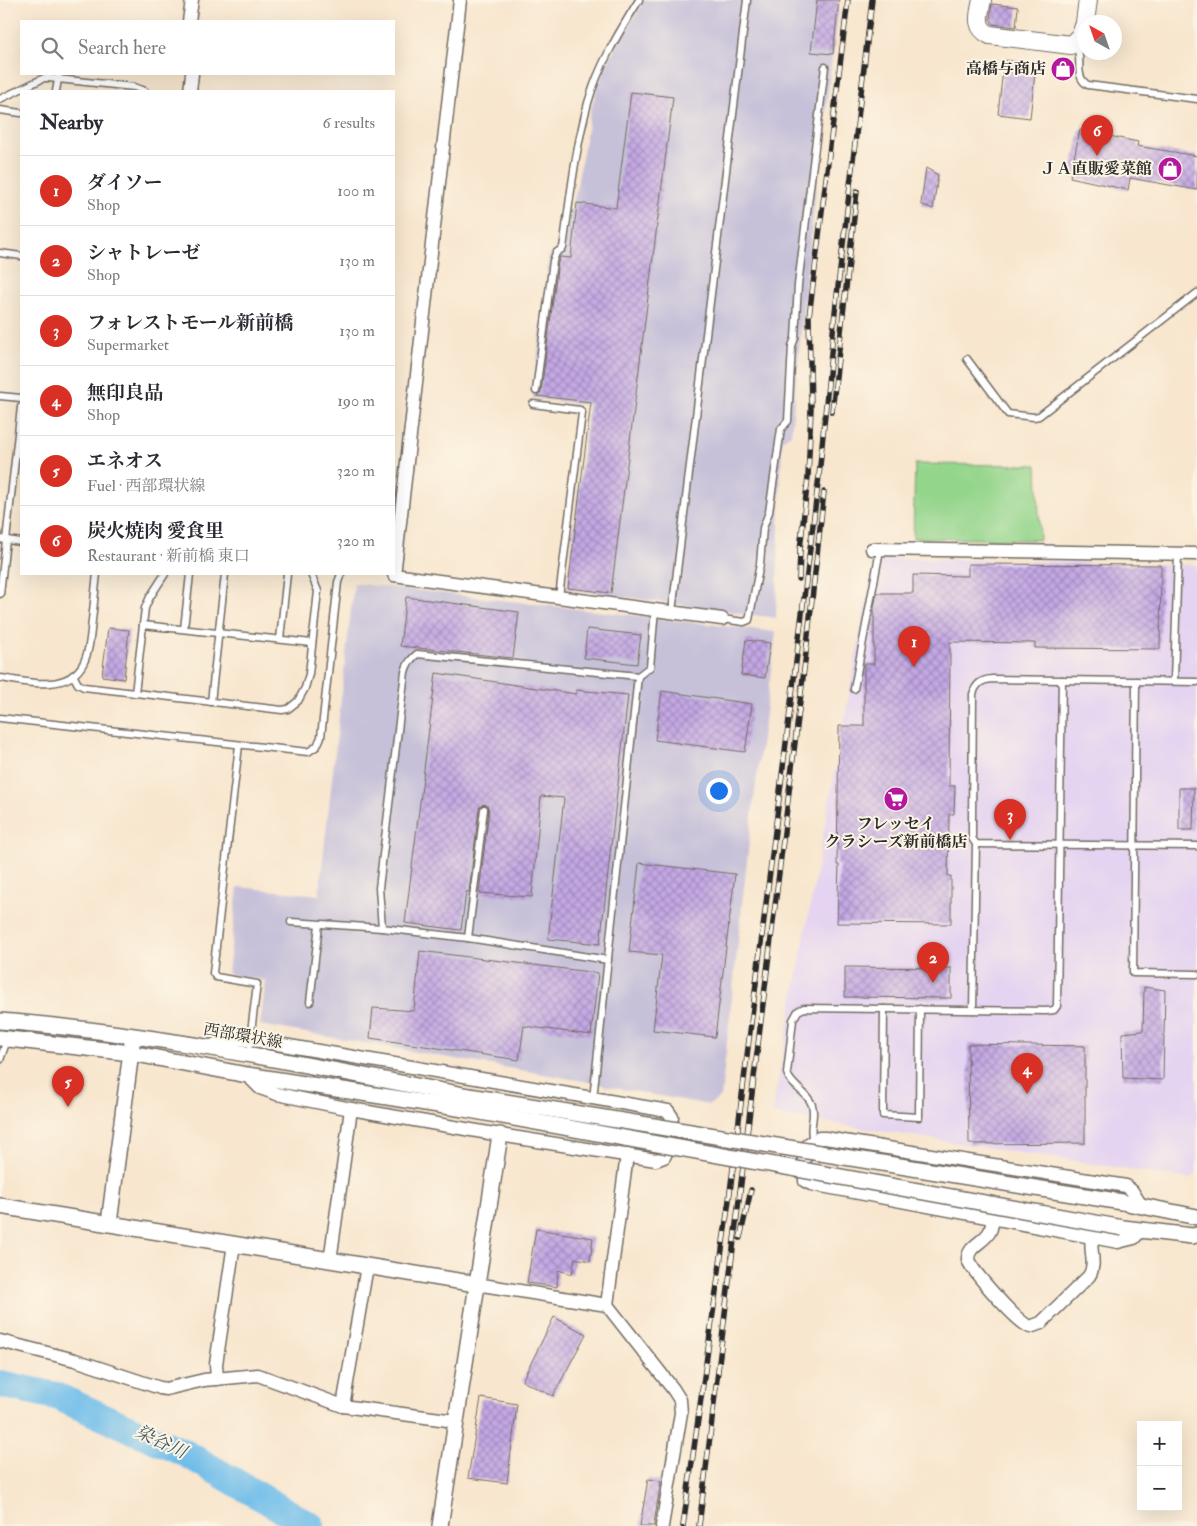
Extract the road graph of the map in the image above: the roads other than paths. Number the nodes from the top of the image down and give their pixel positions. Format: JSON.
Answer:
{"nodes":[{"id":1,"x":192,"y":0,"type":"edge"},
{"id":2,"x":460,"y":0,"type":"edge"},
{"id":3,"x":639,"y":0,"type":"edge"},
{"id":4,"x":747,"y":0,"type":"edge"},
{"id":5,"x":982,"y":0,"type":"edge"},
{"id":6,"x":1088,"y":0,"type":"edge"},
{"id":7,"x":1086,"y":15,"type":"edge"},
{"id":8,"x":189,"y":20,"type":"edge"},
{"id":9,"x":1077,"y":40,"type":"edge"},
{"id":10,"x":1074,"y":43,"type":"junction"},
{"id":11,"x":825,"y":67,"type":"dead end"},
{"id":12,"x":192,"y":75,"type":"edge"},
{"id":13,"x":58,"y":76,"type":"edge"},
{"id":14,"x":56,"y":90,"type":"edge"},
{"id":15,"x":142,"y":90,"type":"edge"},
{"id":16,"x":190,"y":90,"type":"edge"},
{"id":17,"x":0,"y":99,"type":"edge"},
{"id":18,"x":1197,"y":99,"type":"edge"},
{"id":19,"x":0,"y":110,"type":"edge"},
{"id":20,"x":20,"y":113,"type":"edge"},
{"id":21,"x":0,"y":253,"type":"edge"},
{"id":22,"x":20,"y":256,"type":"edge"},
{"id":23,"x":1197,"y":293,"type":"edge"},
{"id":24,"x":967,"y":359,"type":"dead end"},
{"id":25,"x":536,"y":391,"type":"dead end"},
{"id":26,"x":0,"y":396,"type":"edge"},
{"id":27,"x":20,"y":398,"type":"edge"},
{"id":28,"x":533,"y":404,"type":"dead end"},
{"id":29,"x":20,"y":414,"type":"edge"},
{"id":30,"x":3,"y":540,"type":"edge"},
{"id":31,"x":395,"y":541,"type":"edge"},
{"id":32,"x":20,"y":542,"type":"edge"},
{"id":33,"x":876,"y":550,"type":"joint"},
{"id":34,"x":1178,"y":554,"type":"junction"},
{"id":35,"x":1197,"y":554,"type":"edge"},
{"id":36,"x":2,"y":568,"type":"edge"},
{"id":37,"x":97,"y":575,"type":"edge"},
{"id":38,"x":164,"y":575,"type":"edge"},
{"id":39,"x":190,"y":575,"type":"edge"},
{"id":40,"x":225,"y":575,"type":"edge"},
{"id":41,"x":287,"y":575,"type":"edge"},
{"id":42,"x":311,"y":575,"type":"edge"},
{"id":43,"x":341,"y":575,"type":"edge"},
{"id":44,"x":395,"y":575,"type":"edge"},
{"id":45,"x":0,"y":590,"type":"edge"},
{"id":46,"x":559,"y":597,"type":"junction"},
{"id":47,"x":655,"y":609,"type":"junction"},
{"id":48,"x":672,"y":612,"type":"junction"},
{"id":49,"x":722,"y":619,"type":"joint"},
{"id":50,"x":143,"y":625,"type":"junction"},
{"id":51,"x":184,"y":629,"type":"junction"},
{"id":52,"x":219,"y":632,"type":"junction"},
{"id":53,"x":280,"y":639,"type":"junction"},
{"id":54,"x":312,"y":643,"type":"junction"},
{"id":55,"x":73,"y":676,"type":"junction"},
{"id":56,"x":638,"y":676,"type":"junction"},
{"id":57,"x":0,"y":678,"type":"edge"},
{"id":58,"x":1062,"y":680,"type":"junction"},
{"id":59,"x":1136,"y":681,"type":"junction"},
{"id":60,"x":1174,"y":681,"type":"junction"},
{"id":61,"x":1197,"y":682,"type":"edge"},
{"id":62,"x":854,"y":689,"type":"dead end"},
{"id":63,"x":135,"y":693,"type":"junction"},
{"id":64,"x":211,"y":702,"type":"junction"},
{"id":65,"x":0,"y":718,"type":"edge"},
{"id":66,"x":239,"y":745,"type":"junction"},
{"id":67,"x":484,"y":809,"type":"dead end"},
{"id":68,"x":976,"y":844,"type":"junction"},
{"id":69,"x":1059,"y":845,"type":"junction"},
{"id":70,"x":1134,"y":846,"type":"junction"},
{"id":71,"x":1197,"y":846,"type":"edge"},
{"id":72,"x":291,"y":922,"type":"dead end"},
{"id":73,"x":319,"y":925,"type":"junction"},
{"id":74,"x":382,"y":928,"type":"junction"},
{"id":75,"x":468,"y":938,"type":"junction"},
{"id":76,"x":608,"y":960,"type":"junction"},
{"id":77,"x":1197,"y":974,"type":"edge"},
{"id":78,"x":310,"y":1002,"type":"dead end"},
{"id":79,"x":884,"y":1009,"type":"junction"},
{"id":80,"x":920,"y":1009,"type":"junction"},
{"id":81,"x":973,"y":1010,"type":"junction"},
{"id":82,"x":4,"y":1021,"type":"edge"},
{"id":83,"x":133,"y":1035,"type":"junction"},
{"id":84,"x":4,"y":1038,"type":"edge"},
{"id":85,"x":250,"y":1040,"type":"junction"},
{"id":86,"x":209,"y":1048,"type":"junction"},
{"id":87,"x":131,"y":1053,"type":"junction"},
{"id":88,"x":0,"y":1060,"type":"edge"},
{"id":89,"x":247,"y":1075,"type":"junction"},
{"id":90,"x":593,"y":1099,"type":"junction"},
{"id":91,"x":467,"y":1103,"type":"junction"},
{"id":92,"x":351,"y":1109,"type":"junction"},
{"id":93,"x":500,"y":1136,"type":"junction"},
{"id":94,"x":813,"y":1140,"type":"junction"},
{"id":95,"x":627,"y":1155,"type":"junction"},
{"id":96,"x":0,"y":1206,"type":"edge"},
{"id":97,"x":1142,"y":1207,"type":"junction"},
{"id":98,"x":1197,"y":1217,"type":"edge"},
{"id":99,"x":993,"y":1218,"type":"junction"},
{"id":100,"x":109,"y":1223,"type":"junction"},
{"id":101,"x":1141,"y":1230,"type":"junction"},
{"id":102,"x":1197,"y":1235,"type":"edge"},
{"id":103,"x":1092,"y":1237,"type":"junction"},
{"id":104,"x":234,"y":1244,"type":"junction"},
{"id":105,"x":330,"y":1260,"type":"junction"},
{"id":106,"x":368,"y":1266,"type":"junction"},
{"id":107,"x":476,"y":1284,"type":"junction"},
{"id":108,"x":607,"y":1305,"type":"junction"},
{"id":109,"x":0,"y":1341,"type":"edge"},
{"id":110,"x":216,"y":1379,"type":"junction"},
{"id":111,"x":343,"y":1406,"type":"junction"},
{"id":112,"x":455,"y":1421,"type":"junction"},
{"id":113,"x":440,"y":1526,"type":"edge"},
{"id":114,"x":662,"y":1526,"type":"edge"}],
"edges":[{"from":1,"to":8,"type":"street"},
{"from":2,"to":31,"type":"street"},
{"from":3,"to":25,"type":"lane"},
{"from":4,"to":48,"type":"lane"},
{"from":5,"to":10,"type":"main road"},
{"from":6,"to":7,"type":"main road"},
{"from":9,"to":10,"type":"main road"},
{"from":10,"to":18,"type":"lane"},
{"from":11,"to":49,"type":"lane"},
{"from":12,"to":16,"type":"street"},
{"from":13,"to":14,"type":"lane"},
{"from":13,"to":15,"type":"lane"},
{"from":13,"to":17,"type":"lane"},
{"from":19,"to":20,"type":"lane"},
{"from":21,"to":22,"type":"lane"},
{"from":23,"to":24,"type":"lane"},
{"from":26,"to":27,"type":"lane"},
{"from":28,"to":46,"type":"lane"},
{"from":29,"to":30,"type":"lane"},
{"from":30,"to":32,"type":"lane"},
{"from":30,"to":36,"type":"lane"},
{"from":33,"to":34,"type":"street"},
{"from":33,"to":62,"type":"lane"},
{"from":34,"to":35,"type":"street"},
{"from":34,"to":60,"type":"lane"},
{"from":36,"to":45,"type":"lane"},
{"from":37,"to":55,"type":"lane"},
{"from":38,"to":50,"type":"lane"},
{"from":39,"to":51,"type":"lane"},
{"from":40,"to":52,"type":"lane"},
{"from":41,"to":53,"type":"lane"},
{"from":42,"to":54,"type":"lane"},
{"from":43,"to":66,"type":"lane"},
{"from":44,"to":46,"type":"street"},
{"from":46,"to":47,"type":"street"},
{"from":47,"to":48,"type":"street"},
{"from":47,"to":56,"type":"lane"},
{"from":48,"to":49,"type":"street"},
{"from":50,"to":51,"type":"lane"},
{"from":50,"to":63,"type":"lane"},
{"from":51,"to":52,"type":"lane"},
{"from":52,"to":53,"type":"lane"},
{"from":52,"to":64,"type":"lane"},
{"from":53,"to":54,"type":"lane"},
{"from":54,"to":64,"type":"lane"},
{"from":55,"to":57,"type":"lane"},
{"from":55,"to":63,"type":"lane"},
{"from":56,"to":74,"type":"lane"},
{"from":56,"to":76,"type":"lane"},
{"from":58,"to":59,"type":"lane"},
{"from":58,"to":68,"type":"lane"},
{"from":58,"to":69,"type":"lane"},
{"from":59,"to":60,"type":"lane"},
{"from":59,"to":70,"type":"lane"},
{"from":60,"to":61,"type":"lane"},
{"from":63,"to":64,"type":"lane"},
{"from":65,"to":66,"type":"lane"},
{"from":66,"to":85,"type":"lane"},
{"from":67,"to":75,"type":"lane"},
{"from":68,"to":69,"type":"lane"},
{"from":68,"to":81,"type":"lane"},
{"from":69,"to":70,"type":"lane"},
{"from":69,"to":81,"type":"lane"},
{"from":70,"to":71,"type":"lane"},
{"from":70,"to":77,"type":"lane"},
{"from":72,"to":73,"type":"lane"},
{"from":73,"to":74,"type":"lane"},
{"from":73,"to":78,"type":"lane"},
{"from":74,"to":75,"type":"lane"},
{"from":75,"to":76,"type":"lane"},
{"from":76,"to":90,"type":"lane"},
{"from":79,"to":80,"type":"lane"},
{"from":79,"to":80,"type":"lane"},
{"from":79,"to":94,"type":"lane"},
{"from":80,"to":81,"type":"lane"},
{"from":82,"to":83,"type":"street","name":"西部環状線"},
{"from":83,"to":86,"type":"street","name":"西部環状線"},
{"from":83,"to":87,"type":"street"},
{"from":84,"to":87,"type":"street"},
{"from":84,"to":88,"type":"lane"},
{"from":85,"to":86,"type":"street"},
{"from":85,"to":90,"type":"street"},
{"from":86,"to":91,"type":"street","name":"西部環状線"},
{"from":87,"to":89,"type":"street"},
{"from":87,"to":100,"type":"street"},
{"from":89,"to":91,"type":"street"},
{"from":89,"to":92,"type":"street"},
{"from":90,"to":95,"type":"street"},
{"from":91,"to":97,"type":"street","bridge":true},
{"from":91,"to":101,"type":"street","bridge":true},
{"from":92,"to":93,"type":"street"},
{"from":92,"to":105,"type":"street"},
{"from":93,"to":95,"type":"street"},
{"from":93,"to":107,"type":"street"},
{"from":94,"to":97,"type":"street"},
{"from":94,"to":99,"type":"street"},
{"from":95,"to":108,"type":"street"},
{"from":96,"to":100,"type":"street"},
{"from":97,"to":98,"type":"street"},
{"from":99,"to":103,"type":"street"},
{"from":99,"to":103,"type":"street"},
{"from":100,"to":104,"type":"street"},
{"from":101,"to":102,"type":"street"},
{"from":101,"to":103,"type":"street"},
{"from":104,"to":105,"type":"street"},
{"from":104,"to":110,"type":"street"},
{"from":105,"to":106,"type":"street"},
{"from":106,"to":107,"type":"street"},
{"from":106,"to":111,"type":"street"},
{"from":107,"to":108,"type":"street"},
{"from":107,"to":112,"type":"street"},
{"from":108,"to":114,"type":"street"},
{"from":109,"to":110,"type":"street"},
{"from":110,"to":111,"type":"street"},
{"from":111,"to":112,"type":"street"},
{"from":112,"to":113,"type":"street"}]}
